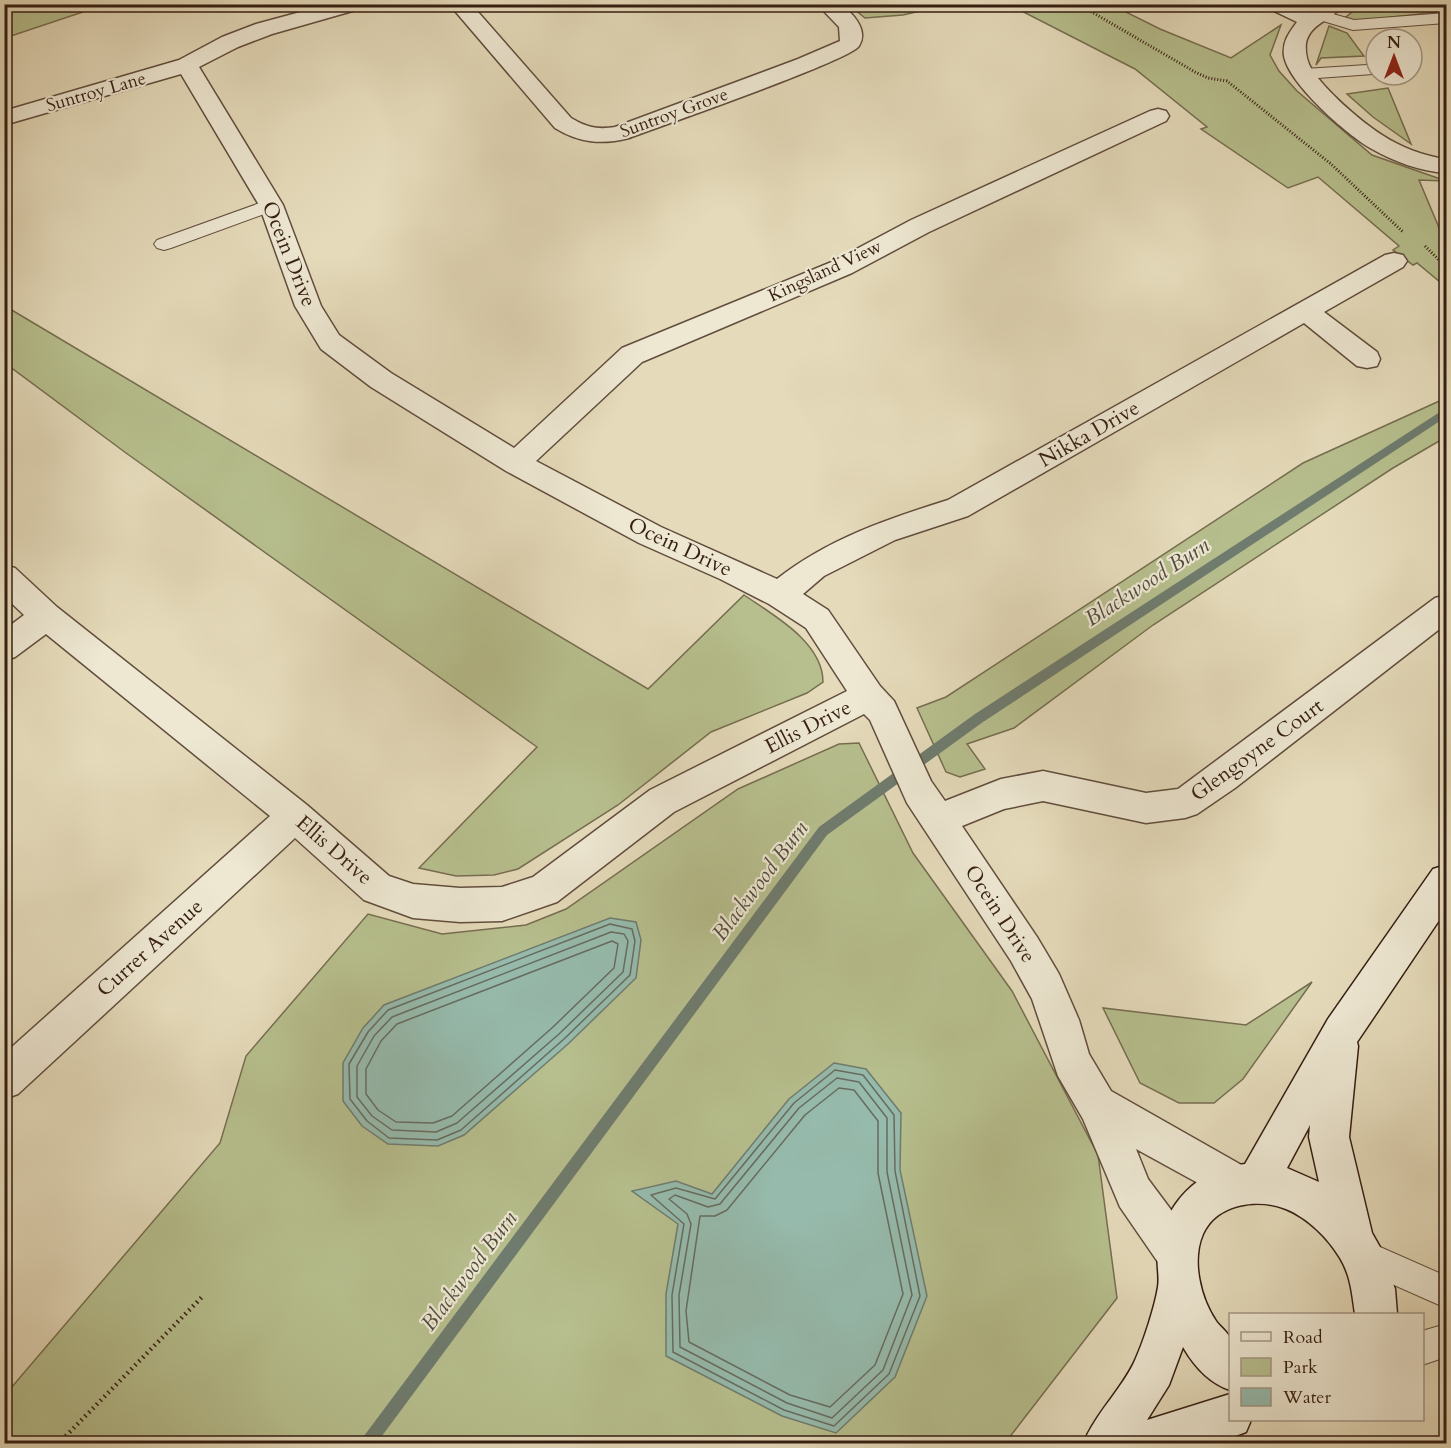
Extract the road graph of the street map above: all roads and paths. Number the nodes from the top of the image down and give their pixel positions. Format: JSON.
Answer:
{"nodes":[{"id":1,"x":356,"y":4,"type":"edge"},
{"id":2,"x":459,"y":4,"type":"edge"},
{"id":3,"x":826,"y":4,"type":"edge"},
{"id":4,"x":1078,"y":4,"type":"edge"},
{"id":5,"x":1275,"y":4,"type":"edge"},
{"id":6,"x":1321,"y":14,"type":"edge"},
{"id":7,"x":1446,"y":18,"type":"edge"},
{"id":8,"x":187,"y":65,"type":"junction"},
{"id":9,"x":1364,"y":70,"type":"edge"},
{"id":10,"x":1304,"y":74,"type":"junction"},
{"id":11,"x":1158,"y":116,"type":"dead end"},
{"id":12,"x":17,"y":121,"type":"edge"},
{"id":13,"x":1446,"y":166,"type":"edge"},
{"id":14,"x":271,"y":206,"type":"junction"},
{"id":15,"x":1408,"y":237,"type":"dead end"},
{"id":16,"x":1418,"y":242,"type":"dead end"},
{"id":17,"x":164,"y":244,"type":"dead end"},
{"id":18,"x":1394,"y":261,"type":"dead end"},
{"id":19,"x":1446,"y":267,"type":"edge"},
{"id":20,"x":1306,"y":311,"type":"junction"},
{"id":21,"x":1367,"y":359,"type":"dead end"},
{"id":22,"x":516,"y":463,"type":"junction"},
{"id":23,"x":4,"y":578,"type":"edge"},
{"id":24,"x":780,"y":595,"type":"junction"},
{"id":25,"x":1446,"y":608,"type":"edge"},
{"id":26,"x":46,"y":616,"type":"junction"},
{"id":27,"x":4,"y":648,"type":"edge"},
{"id":28,"x":868,"y":696,"type":"junction"},
{"id":29,"x":928,"y":806,"type":"junction"},
{"id":30,"x":295,"y":816,"type":"junction"},
{"id":31,"x":1446,"y":881,"type":"edge"},
{"id":32,"x":1341,"y":1032,"type":"junction"},
{"id":33,"x":4,"y":1080,"type":"edge"},
{"id":34,"x":1097,"y":1105,"type":"junction"},
{"id":35,"x":1248,"y":1184,"type":"junction"},
{"id":36,"x":1357,"y":1248,"type":"junction"},
{"id":37,"x":1178,"y":1271,"type":"junction"},
{"id":38,"x":1446,"y":1292,"type":"edge"},
{"id":39,"x":203,"y":1296,"type":"dead end"},
{"id":40,"x":1376,"y":1313,"type":"edge"},
{"id":41,"x":1446,"y":1341,"type":"edge"},
{"id":42,"x":1424,"y":1347,"type":"edge"},
{"id":43,"x":1229,"y":1367,"type":"edge"},
{"id":44,"x":1229,"y":1416,"type":"edge"},
{"id":45,"x":58,"y":1443,"type":"edge"},
{"id":46,"x":1105,"y":1443,"type":"edge"},
{"id":47,"x":1142,"y":1443,"type":"edge"}],
"edges":[{"from":1,"to":8,"type":"street"},
{"from":2,"to":3,"type":"street","name":"Suntroy Grove"},
{"from":4,"to":15,"type":"path"},
{"from":5,"to":6,"type":"street"},
{"from":6,"to":7,"type":"lane"},
{"from":6,"to":10,"type":"street"},
{"from":8,"to":12,"type":"street","name":"Suntroy Lane"},
{"from":8,"to":14,"type":"street","name":"Ocein Drive"},
{"from":9,"to":10,"type":"lane"},
{"from":10,"to":13,"type":"street"},
{"from":11,"to":22,"type":"street","name":"Kingsland View"},
{"from":14,"to":17,"type":"lane"},
{"from":14,"to":22,"type":"street","name":"Ocein Drive"},
{"from":16,"to":19,"type":"path"},
{"from":18,"to":20,"type":"street","name":"Nikka Drive"},
{"from":20,"to":21,"type":"street"},
{"from":20,"to":24,"type":"street","name":"Nikka Drive"},
{"from":22,"to":24,"type":"street","name":"Ocein Drive"},
{"from":23,"to":26,"type":"street","name":"Ellis Drive"},
{"from":24,"to":28,"type":"street","name":"Ocein Drive"},
{"from":25,"to":29,"type":"street","name":"Glengoyne Court"},
{"from":26,"to":27,"type":"street"},
{"from":26,"to":30,"type":"street","name":"Ellis Drive"},
{"from":28,"to":29,"type":"street","name":"Ocein Drive"},
{"from":28,"to":30,"type":"street","name":"Ellis Drive"},
{"from":29,"to":34,"type":"street","name":"Ocein Drive"},
{"from":30,"to":33,"type":"street","name":"Currer Avenue"},
{"from":31,"to":32,"type":"street"},
{"from":32,"to":35,"type":"street"},
{"from":32,"to":36,"type":"street"},
{"from":34,"to":35,"type":"street"},
{"from":34,"to":37,"type":"street","name":"Ocein Drive"},
{"from":35,"to":36,"type":"street"},
{"from":35,"to":37,"type":"street"},
{"from":36,"to":38,"type":"lane"},
{"from":36,"to":40,"type":"street"},
{"from":37,"to":43,"type":"street","name":"Ocein Drive"},
{"from":37,"to":46,"type":"street"},
{"from":39,"to":45,"type":"path"},
{"from":41,"to":42,"type":"lane"},
{"from":44,"to":47,"type":"street"}]}
